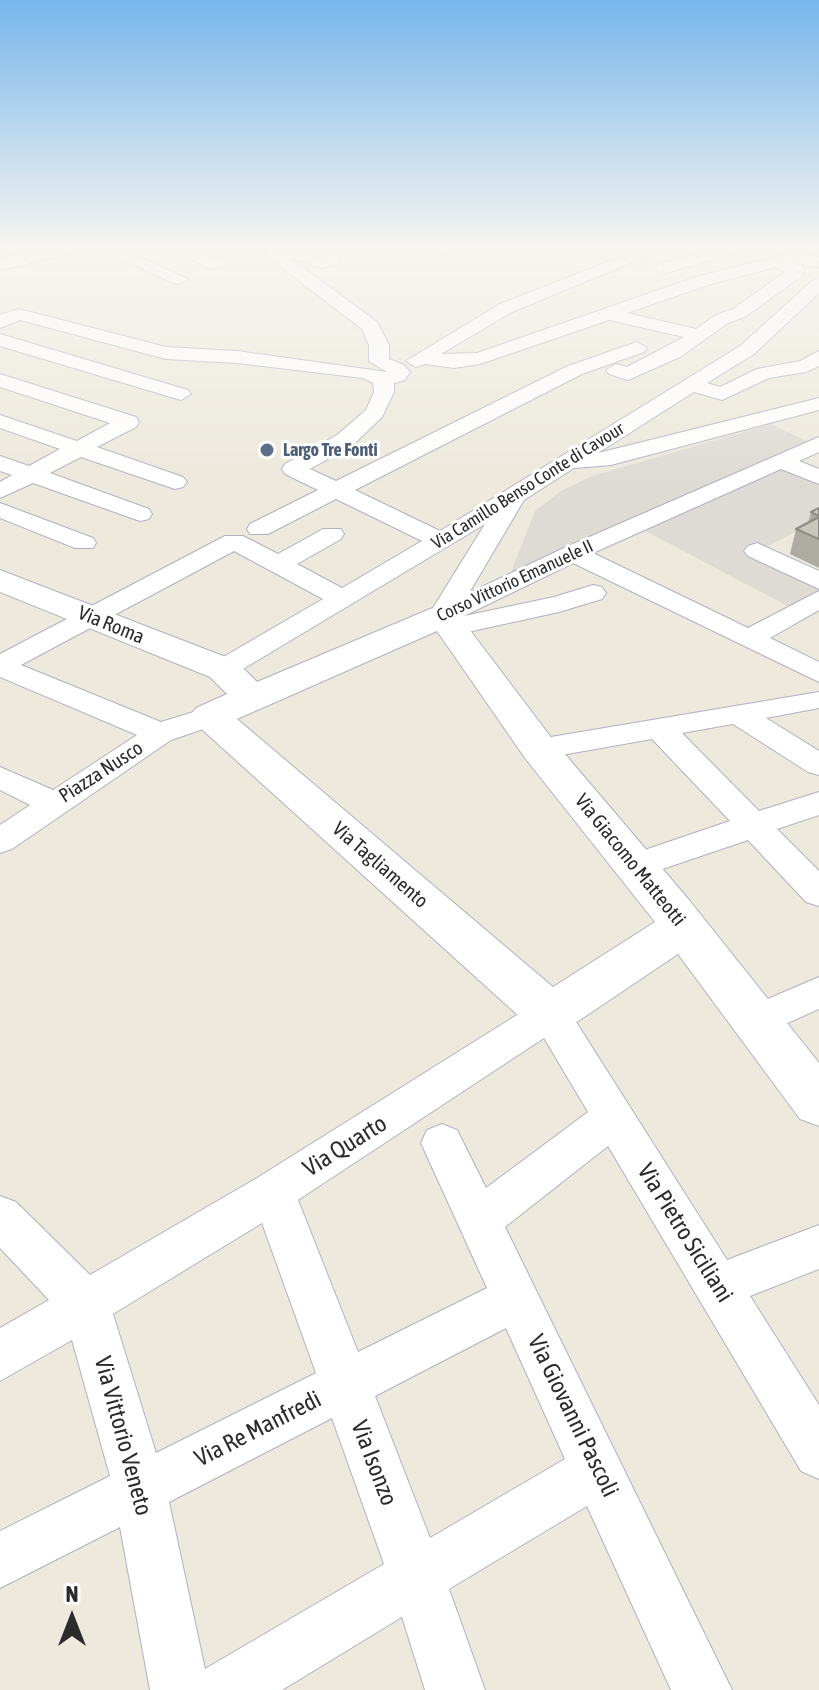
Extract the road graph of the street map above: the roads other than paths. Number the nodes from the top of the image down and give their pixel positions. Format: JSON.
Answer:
{"nodes":[{"id":1,"x":56,"y":324,"type":"edge"},
{"id":2,"x":367,"y":324,"type":"edge"},
{"id":3,"x":480,"y":324,"type":"edge"},
{"id":4,"x":576,"y":324,"type":"edge"},
{"id":5,"x":651,"y":324,"type":"edge"},
{"id":6,"x":715,"y":324,"type":"edge"},
{"id":7,"x":776,"y":324,"type":"edge"},
{"id":8,"x":699,"y":335,"type":"junction"},
{"id":9,"x":0,"y":340,"type":"edge"},
{"id":10,"x":637,"y":348,"type":"dead end"},
{"id":11,"x":747,"y":350,"type":"junction"},
{"id":12,"x":424,"y":358,"type":"junction"},
{"id":13,"x":592,"y":363,"type":"junction"},
{"id":14,"x":815,"y":364,"type":"edge"},
{"id":15,"x":383,"y":372,"type":"junction"},
{"id":16,"x":0,"y":380,"type":"edge"},
{"id":17,"x":691,"y":385,"type":"junction"},
{"id":18,"x":181,"y":394,"type":"dead end"},
{"id":19,"x":819,"y":404,"type":"edge"},
{"id":20,"x":762,"y":419,"type":"junction"},
{"id":21,"x":0,"y":421,"type":"edge"},
{"id":22,"x":345,"y":440,"type":"junction"},
{"id":23,"x":817,"y":444,"type":"edge"},
{"id":24,"x":77,"y":449,"type":"junction"},
{"id":25,"x":377,"y":451,"type":"dead end"},
{"id":26,"x":780,"y":461,"type":"junction"},
{"id":27,"x":0,"y":463,"type":"edge"},
{"id":28,"x":564,"y":464,"type":"junction"},
{"id":29,"x":31,"y":474,"type":"junction"},
{"id":30,"x":819,"y":477,"type":"edge"},
{"id":31,"x":175,"y":482,"type":"dead end"},
{"id":32,"x":0,"y":491,"type":"edge"},
{"id":33,"x":338,"y":491,"type":"junction"},
{"id":34,"x":516,"y":494,"type":"junction"},
{"id":35,"x":0,"y":510,"type":"edge"},
{"id":36,"x":140,"y":514,"type":"dead end"},
{"id":37,"x":259,"y":529,"type":"dead end"},
{"id":38,"x":332,"y":534,"type":"dead end"},
{"id":39,"x":441,"y":541,"type":"junction"},
{"id":40,"x":84,"y":543,"type":"dead end"},
{"id":41,"x":757,"y":551,"type":"dead end"},
{"id":42,"x":573,"y":553,"type":"junction"},
{"id":43,"x":277,"y":565,"type":"junction"},
{"id":44,"x":0,"y":580,"type":"edge"},
{"id":45,"x":819,"y":581,"type":"edge"},
{"id":46,"x":593,"y":593,"type":"dead end"},
{"id":47,"x":341,"y":598,"type":"junction"},
{"id":48,"x":819,"y":599,"type":"edge"},
{"id":49,"x":89,"y":617,"type":"junction"},
{"id":50,"x":447,"y":622,"type":"junction"},
{"id":51,"x":749,"y":639,"type":"junction"},
{"id":52,"x":0,"y":666,"type":"edge"},
{"id":53,"x":223,"y":669,"type":"junction"},
{"id":54,"x":252,"y":698,"type":"junction"},
{"id":55,"x":813,"y":698,"type":"edge"},
{"id":56,"x":737,"y":713,"type":"junction"},
{"id":57,"x":210,"y":716,"type":"junction"},
{"id":58,"x":658,"y":727,"type":"junction"},
{"id":59,"x":160,"y":733,"type":"junction"},
{"id":60,"x":539,"y":749,"type":"junction"},
{"id":61,"x":819,"y":765,"type":"edge"},
{"id":62,"x":0,"y":777,"type":"edge"},
{"id":63,"x":54,"y":803,"type":"junction"},
{"id":64,"x":819,"y":803,"type":"edge"},
{"id":65,"x":752,"y":826,"type":"junction"},
{"id":66,"x":0,"y":841,"type":"edge"},
{"id":67,"x":636,"y":866,"type":"junction"},
{"id":68,"x":814,"y":882,"type":"edge"},
{"id":69,"x":684,"y":926,"type":"junction"},
{"id":70,"x":819,"y":992,"type":"edge"},
{"id":71,"x":550,"y":1014,"type":"junction"},
{"id":72,"x":756,"y":1021,"type":"junction"},
{"id":73,"x":819,"y":1103,"type":"edge"},
{"id":74,"x":612,"y":1118,"type":"junction"},
{"id":75,"x":442,"y":1143,"type":"dead end"},
{"id":76,"x":273,"y":1192,"type":"junction"},
{"id":77,"x":0,"y":1217,"type":"edge"},
{"id":78,"x":479,"y":1220,"type":"junction"},
{"id":79,"x":819,"y":1247,"type":"edge"},
{"id":80,"x":719,"y":1286,"type":"junction"},
{"id":81,"x":516,"y":1298,"type":"junction"},
{"id":82,"x":86,"y":1304,"type":"junction"},
{"id":83,"x":0,"y":1356,"type":"edge"},
{"id":84,"x":344,"y":1385,"type":"junction"},
{"id":85,"x":819,"y":1453,"type":"edge"},
{"id":86,"x":598,"y":1469,"type":"junction"},
{"id":87,"x":140,"y":1489,"type":"junction"},
{"id":88,"x":0,"y":1560,"type":"edge"},
{"id":89,"x":417,"y":1577,"type":"junction"},
{"id":90,"x":180,"y":1690,"type":"edge"},
{"id":91,"x":226,"y":1690,"type":"edge"},
{"id":92,"x":455,"y":1690,"type":"edge"},
{"id":93,"x":702,"y":1690,"type":"edge"}],
"edges":[{"from":1,"to":15,"type":"street"},
{"from":2,"to":15,"type":"street"},
{"from":3,"to":12,"type":"street"},
{"from":4,"to":12,"type":"street"},
{"from":5,"to":8,"type":"street"},
{"from":6,"to":8,"type":"street"},
{"from":7,"to":11,"type":"street","name":"Via Camillo Benso Conte di Cavour"},
{"from":8,"to":13,"type":"street"},
{"from":9,"to":18,"type":"street"},
{"from":10,"to":13,"type":"street"},
{"from":11,"to":14,"type":"street"},
{"from":11,"to":17,"type":"street","name":"Via Camillo Benso Conte di Cavour"},
{"from":12,"to":15,"type":"street"},
{"from":13,"to":33,"type":"street"},
{"from":14,"to":17,"type":"street"},
{"from":15,"to":22,"type":"street"},
{"from":16,"to":24,"type":"street"},
{"from":17,"to":28,"type":"street","name":"Via Camillo Benso Conte di Cavour"},
{"from":19,"to":20,"type":"street"},
{"from":20,"to":23,"type":"street"},
{"from":20,"to":28,"type":"street"},
{"from":21,"to":24,"type":"street"},
{"from":22,"to":25,"type":"street"},
{"from":22,"to":33,"type":"street"},
{"from":23,"to":26,"type":"street","name":"Corso Vittorio Emanuele II"},
{"from":24,"to":29,"type":"street"},
{"from":24,"to":31,"type":"street"},
{"from":26,"to":30,"type":"street"},
{"from":26,"to":42,"type":"street","name":"Corso Vittorio Emanuele II"},
{"from":27,"to":29,"type":"street"},
{"from":28,"to":34,"type":"street","name":"Via Camillo Benso Conte di Cavour"},
{"from":29,"to":32,"type":"street"},
{"from":29,"to":36,"type":"street"},
{"from":33,"to":37,"type":"street"},
{"from":33,"to":39,"type":"street"},
{"from":34,"to":39,"type":"street","name":"Via Camillo Benso Conte di Cavour"},
{"from":34,"to":50,"type":"street"},
{"from":35,"to":40,"type":"street"},
{"from":38,"to":43,"type":"street"},
{"from":39,"to":47,"type":"street","name":"Via Camillo Benso Conte di Cavour"},
{"from":41,"to":45,"type":"street"},
{"from":42,"to":50,"type":"street","name":"Corso Vittorio Emanuele II"},
{"from":42,"to":51,"type":"street"},
{"from":43,"to":47,"type":"street"},
{"from":43,"to":49,"type":"street"},
{"from":44,"to":49,"type":"street","name":"Via Roma"},
{"from":46,"to":50,"type":"street"},
{"from":47,"to":53,"type":"street","name":"Via Camillo Benso Conte di Cavour"},
{"from":48,"to":51,"type":"street"},
{"from":49,"to":52,"type":"street"},
{"from":49,"to":53,"type":"street","name":"Via Roma"},
{"from":50,"to":54,"type":"street","name":"Corso Vittorio Emanuele II"},
{"from":50,"to":60,"type":"street","name":"Via Giacomo Matteotti"},
{"from":51,"to":55,"type":"street"},
{"from":52,"to":59,"type":"street"},
{"from":53,"to":54,"type":"street"},
{"from":54,"to":57,"type":"street","name":"Corso Vittorio Emanuele II"},
{"from":55,"to":56,"type":"street"},
{"from":56,"to":58,"type":"street"},
{"from":56,"to":61,"type":"street"},
{"from":57,"to":59,"type":"street","name":"Piazza Nusco"},
{"from":57,"to":71,"type":"street","name":"Via Tagliamento"},
{"from":58,"to":60,"type":"street"},
{"from":58,"to":65,"type":"street"},
{"from":59,"to":63,"type":"street","name":"Piazza Nusco"},
{"from":60,"to":67,"type":"street","name":"Via Giacomo Matteotti"},
{"from":62,"to":63,"type":"street"},
{"from":63,"to":66,"type":"street","name":"Piazza Nusco"},
{"from":64,"to":65,"type":"street"},
{"from":65,"to":67,"type":"street"},
{"from":65,"to":68,"type":"street"},
{"from":67,"to":69,"type":"street","name":"Via Giacomo Matteotti"},
{"from":69,"to":71,"type":"street","name":"Via Quarto"},
{"from":69,"to":72,"type":"street","name":"Via Giacomo Matteotti"},
{"from":70,"to":72,"type":"street"},
{"from":71,"to":74,"type":"street","name":"Via Pietro Siciliani"},
{"from":71,"to":76,"type":"street","name":"Via Quarto"},
{"from":72,"to":73,"type":"street","name":"Via Giacomo Matteotti"},
{"from":74,"to":78,"type":"street"},
{"from":74,"to":80,"type":"street","name":"Via Pietro Siciliani"},
{"from":75,"to":78,"type":"street","name":"Via Giovanni Pascoli"},
{"from":76,"to":82,"type":"street","name":"Via Quarto"},
{"from":76,"to":84,"type":"street","name":"Via Isonzo"},
{"from":77,"to":82,"type":"street","name":"Via Vittorio Veneto"},
{"from":78,"to":81,"type":"street","name":"Via Giovanni Pascoli"},
{"from":79,"to":80,"type":"street"},
{"from":80,"to":85,"type":"street","name":"Via Pietro Siciliani"},
{"from":81,"to":84,"type":"street","name":"Via Re Manfredi"},
{"from":81,"to":86,"type":"street","name":"Via Giovanni Pascoli"},
{"from":82,"to":83,"type":"street","name":"Via Quarto"},
{"from":82,"to":87,"type":"street","name":"Via Vittorio Veneto"},
{"from":84,"to":87,"type":"street","name":"Via Re Manfredi"},
{"from":84,"to":89,"type":"street","name":"Via Isonzo"},
{"from":86,"to":89,"type":"street"},
{"from":86,"to":93,"type":"street","name":"Via Giovanni Pascoli"},
{"from":87,"to":88,"type":"street","name":"Via Re Manfredi"},
{"from":87,"to":90,"type":"street","name":"Via Vittorio Veneto"},
{"from":89,"to":91,"type":"street"},
{"from":89,"to":92,"type":"street","name":"Via Isonzo"}]}
